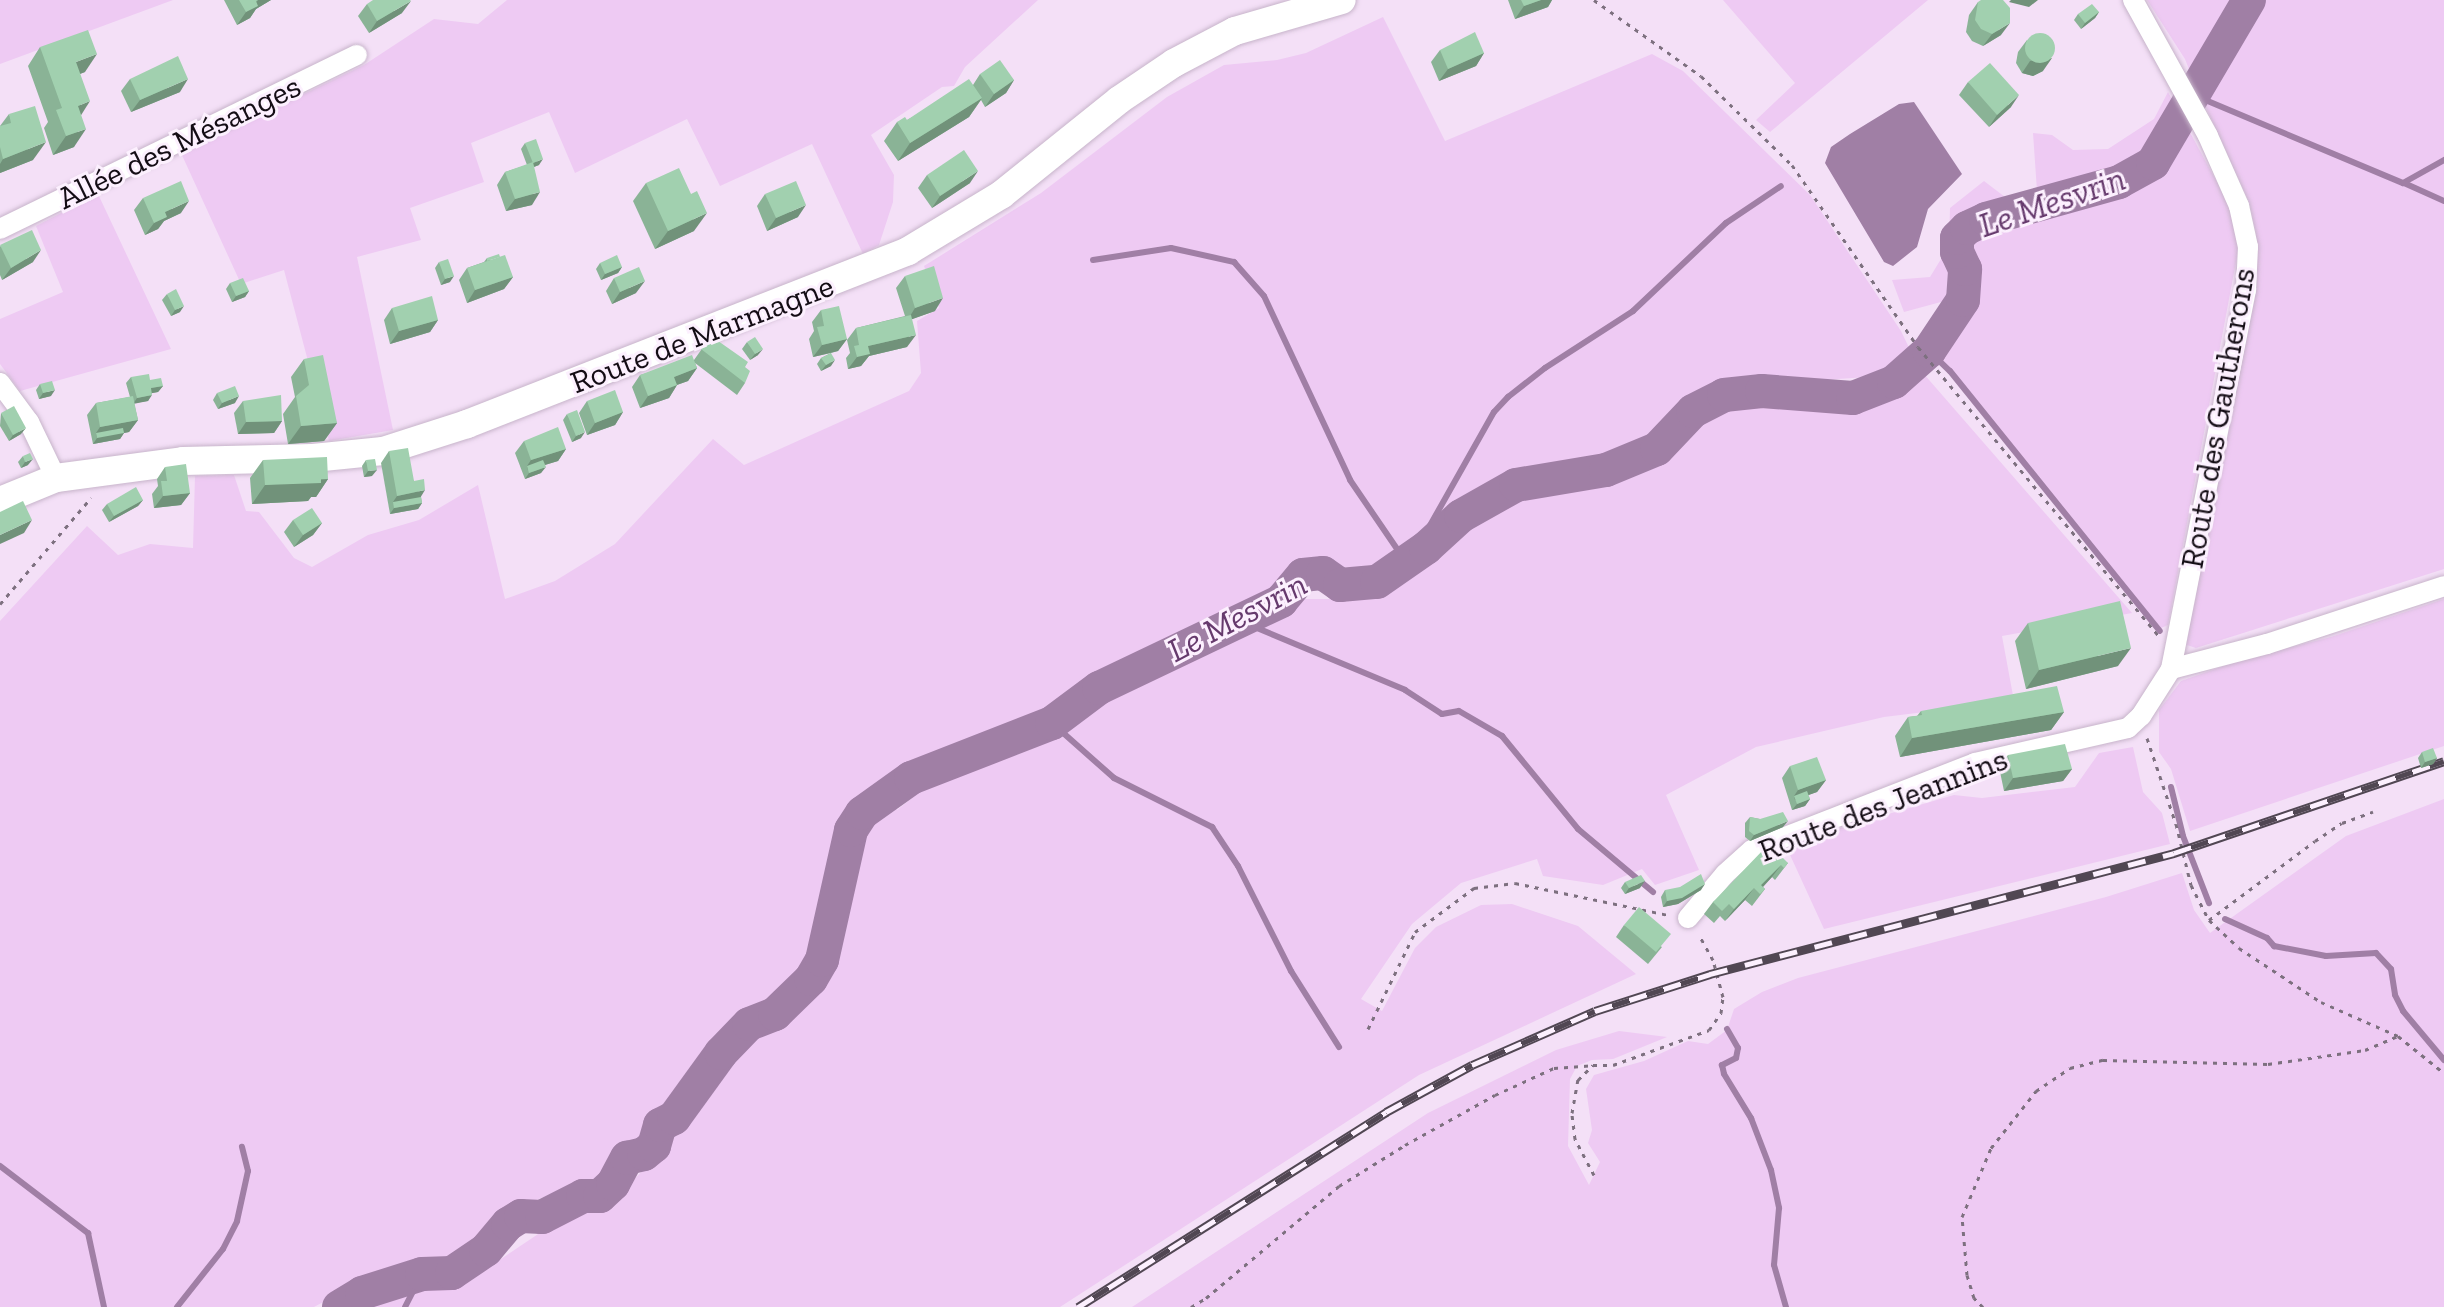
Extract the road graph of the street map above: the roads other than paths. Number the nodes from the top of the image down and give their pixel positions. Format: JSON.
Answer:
{"nodes":[{"id":1,"x":1342,"y":0,"type":"edge"},
{"id":2,"x":2133,"y":0,"type":"edge"},
{"id":3,"x":357,"y":55,"type":"dead end"},
{"id":4,"x":0,"y":229,"type":"edge"},
{"id":5,"x":0,"y":383,"type":"edge"},
{"id":6,"x":56,"y":478,"type":"junction"},
{"id":7,"x":0,"y":501,"type":"edge"},
{"id":8,"x":2444,"y":586,"type":"edge"},
{"id":9,"x":2171,"y":661,"type":"junction"},
{"id":10,"x":1688,"y":918,"type":"road end"}],
"edges":[{"from":1,"to":6,"type":"main road","name":"Route de Marmagne"},
{"from":2,"to":9,"type":"street","name":"Route des Gautherons"},
{"from":3,"to":4,"type":"street","name":"Allée des Mésanges"},
{"from":5,"to":6,"type":"street"},
{"from":6,"to":7,"type":"main road","name":"Route de Marmagne"},
{"from":8,"to":9,"type":"street"},
{"from":9,"to":10,"type":"street","name":"Route des Jeannins"}]}
